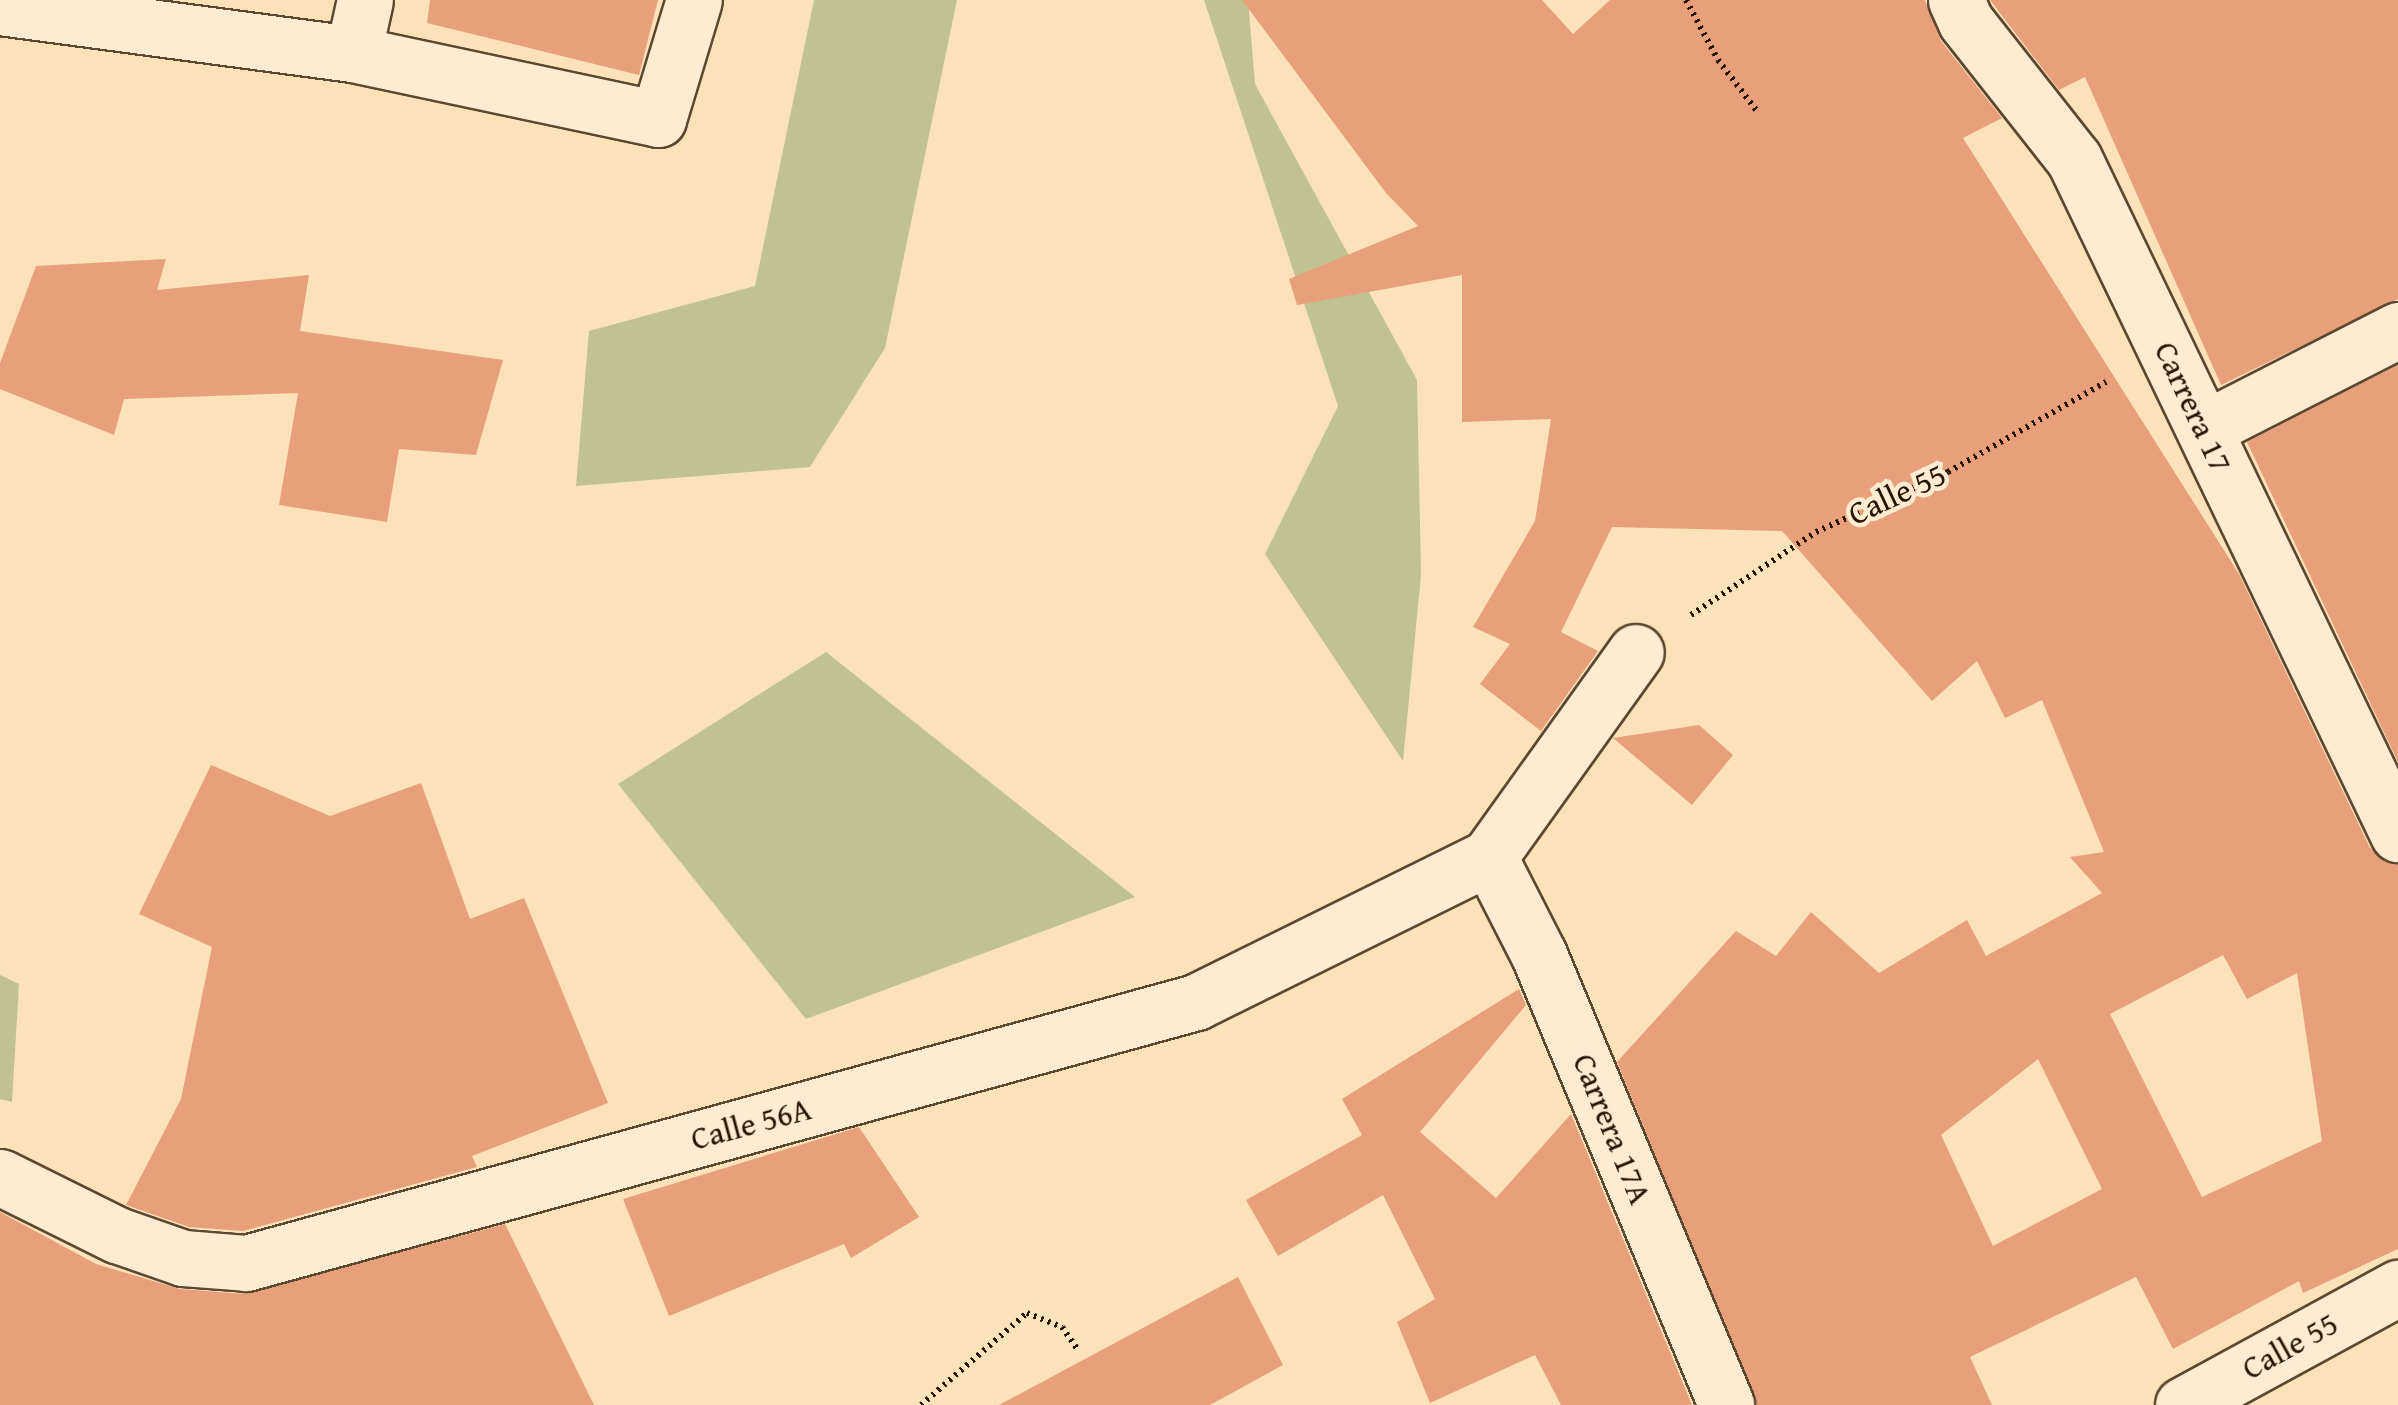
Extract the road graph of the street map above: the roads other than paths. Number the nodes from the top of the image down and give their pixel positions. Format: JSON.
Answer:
{"nodes":[{"id":1,"x":365,"y":0,"type":"edge"},
{"id":2,"x":694,"y":0,"type":"edge"},
{"id":3,"x":1956,"y":0,"type":"edge"},
{"id":4,"x":0,"y":6,"type":"edge"},
{"id":5,"x":352,"y":54,"type":"junction"},
{"id":6,"x":2398,"y":330,"type":"edge"},
{"id":7,"x":2204,"y":428,"type":"junction"},
{"id":8,"x":1636,"y":652,"type":"road end"},
{"id":9,"x":2398,"y":834,"type":"edge"},
{"id":10,"x":1489,"y":857,"type":"junction"},
{"id":11,"x":0,"y":1177,"type":"edge"},
{"id":12,"x":2398,"y":1288,"type":"edge"},
{"id":13,"x":1726,"y":1405,"type":"edge"},
{"id":14,"x":2183,"y":1405,"type":"edge"}],
"edges":[{"from":1,"to":5,"type":"street"},
{"from":2,"to":5,"type":"street"},
{"from":3,"to":7,"type":"street","name":"Carrera 17"},
{"from":4,"to":5,"type":"street"},
{"from":6,"to":7,"type":"street"},
{"from":7,"to":9,"type":"street","name":"Carrera 17"},
{"from":8,"to":10,"type":"street"},
{"from":10,"to":11,"type":"street","name":"Calle 56A"},
{"from":10,"to":13,"type":"street","name":"Carrera 17A"},
{"from":12,"to":14,"type":"street","name":"Calle 55"}]}
